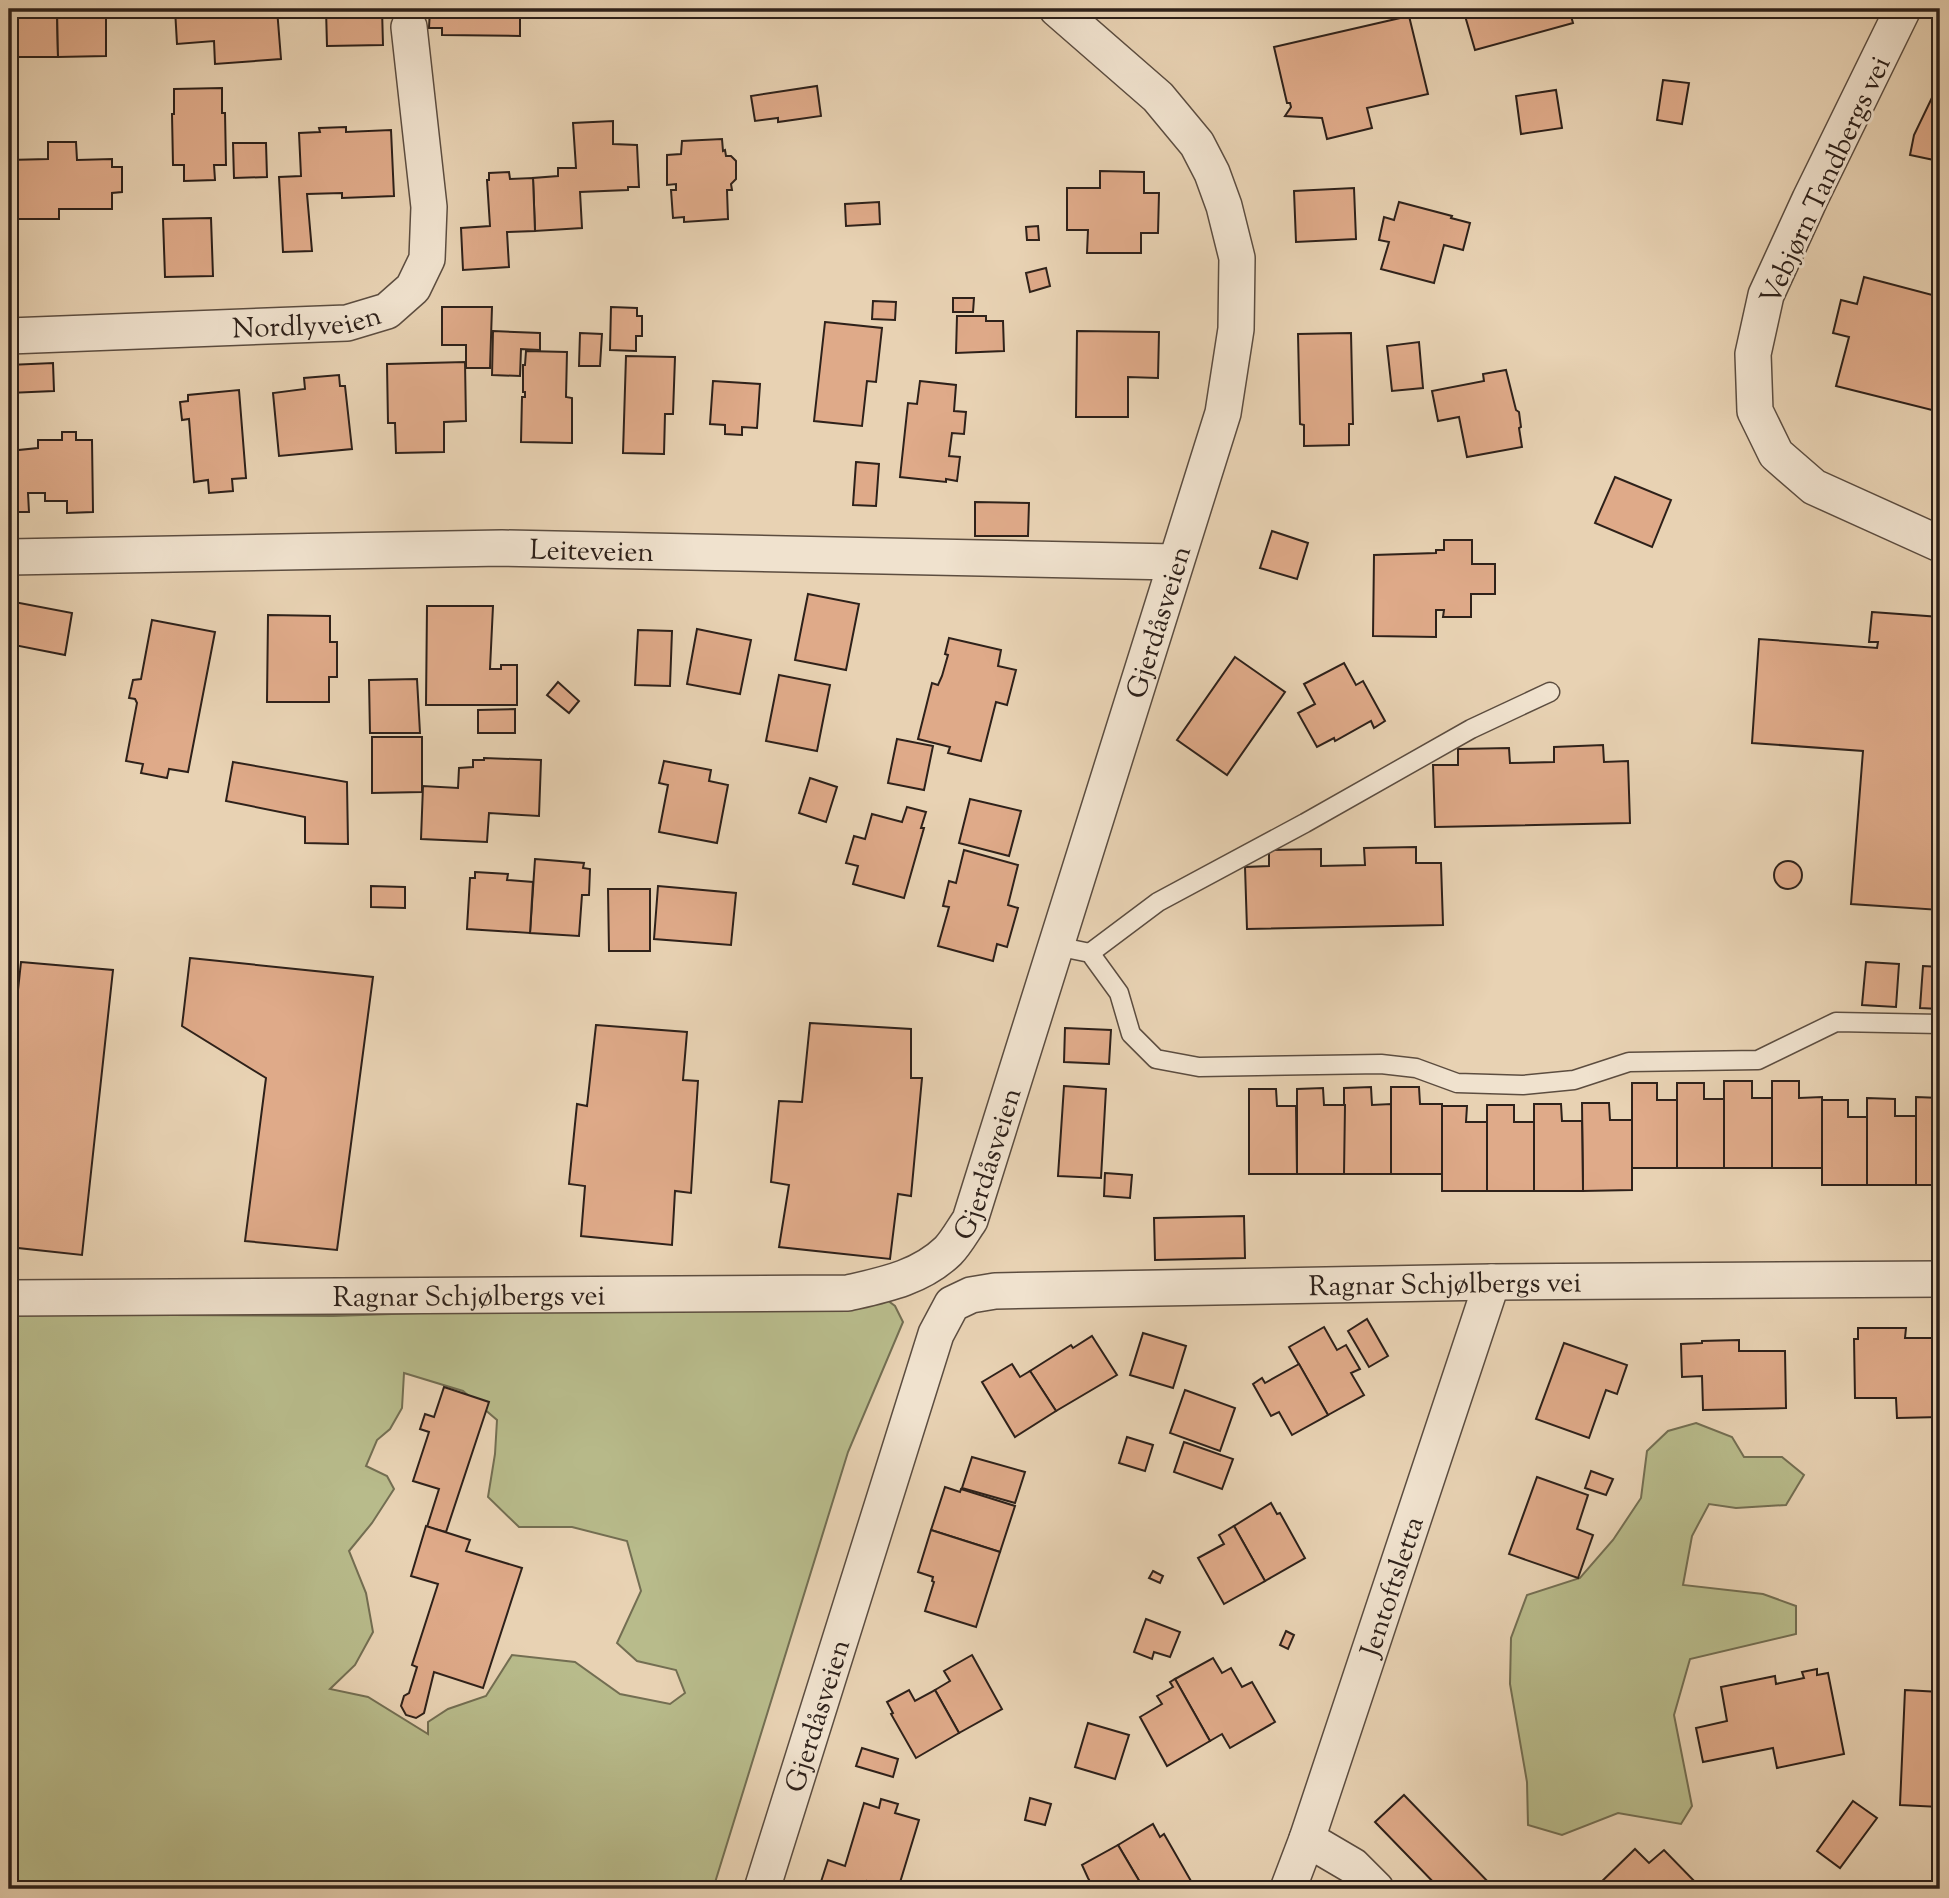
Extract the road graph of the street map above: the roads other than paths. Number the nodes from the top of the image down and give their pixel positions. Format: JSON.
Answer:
{"nodes":[{"id":1,"x":1057,"y":9,"type":"edge"},
{"id":2,"x":1903,"y":9,"type":"edge"},
{"id":3,"x":409,"y":27,"type":"dead end"},
{"id":4,"x":9,"y":336,"type":"edge"},
{"id":5,"x":1940,"y":544,"type":"edge"},
{"id":6,"x":9,"y":557,"type":"edge"},
{"id":7,"x":1175,"y":562,"type":"junction"},
{"id":8,"x":1550,"y":692,"type":"dead end"},
{"id":9,"x":1056,"y":946,"type":"junction"},
{"id":10,"x":1090,"y":953,"type":"junction"},
{"id":11,"x":1940,"y":1024,"type":"edge"},
{"id":12,"x":925,"y":1269,"type":"joint"},
{"id":13,"x":1940,"y":1279,"type":"edge"},
{"id":14,"x":1492,"y":1282,"type":"junction"},
{"id":15,"x":9,"y":1298,"type":"edge"},
{"id":16,"x":952,"y":1304,"type":"joint"},
{"id":17,"x":1307,"y":1839,"type":"junction"},
{"id":18,"x":762,"y":1889,"type":"edge"},
{"id":19,"x":1288,"y":1889,"type":"edge"},
{"id":20,"x":1376,"y":1889,"type":"edge"}],
"edges":[{"from":1,"to":7,"type":"street","name":"Gjerdåsveien"},
{"from":2,"to":5,"type":"street","name":"Vebjørn Tandbergs vei"},
{"from":3,"to":4,"type":"street","name":"Nordlyveien"},
{"from":6,"to":7,"type":"street","name":"Leiteveien"},
{"from":7,"to":9,"type":"street","name":"Gjerdåsveien"},
{"from":8,"to":10,"type":"lane"},
{"from":9,"to":10,"type":"lane"},
{"from":9,"to":12,"type":"street","name":"Gjerdåsveien"},
{"from":10,"to":11,"type":"lane"},
{"from":12,"to":15,"type":"street","name":"Ragnar Schjølbergs vei"},
{"from":13,"to":14,"type":"street","name":"Ragnar Schjølbergs vei"},
{"from":14,"to":16,"type":"street","name":"Ragnar Schjølbergs vei"},
{"from":14,"to":17,"type":"street","name":"Jentoftsletta"},
{"from":16,"to":18,"type":"street","name":"Gjerdåsveien"},
{"from":17,"to":19,"type":"street","name":"Jentoftsletta"},
{"from":17,"to":20,"type":"street"}]}
